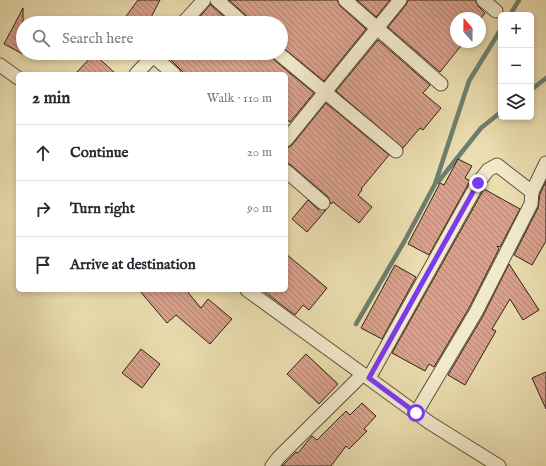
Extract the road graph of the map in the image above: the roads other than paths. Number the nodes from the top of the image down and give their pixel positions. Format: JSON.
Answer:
{"nodes":[{"id":1,"x":204,"y":0,"type":"edge"},
{"id":2,"x":217,"y":0,"type":"edge"},
{"id":3,"x":345,"y":0,"type":"edge"},
{"id":4,"x":400,"y":0,"type":"edge"},
{"id":5,"x":483,"y":0,"type":"edge"},
{"id":6,"x":496,"y":11,"type":"dead end"},
{"id":7,"x":189,"y":16,"type":"edge"},
{"id":8,"x":235,"y":16,"type":"edge"},
{"id":9,"x":377,"y":29,"type":"junction"},
{"id":10,"x":150,"y":60,"type":"edge"},
{"id":11,"x":160,"y":60,"type":"edge"},
{"id":12,"x":286,"y":60,"type":"edge"},
{"id":13,"x":0,"y":65,"type":"edge"},
{"id":14,"x":138,"y":72,"type":"edge"},
{"id":15,"x":172,"y":72,"type":"edge"},
{"id":16,"x":16,"y":77,"type":"edge"},
{"id":17,"x":441,"y":84,"type":"dead end"},
{"id":18,"x":324,"y":93,"type":"junction"},
{"id":19,"x":288,"y":138,"type":"edge"},
{"id":20,"x":396,"y":151,"type":"dead end"},
{"id":21,"x":546,"y":163,"type":"edge"},
{"id":22,"x":288,"y":173,"type":"edge"},
{"id":23,"x":532,"y":192,"type":"junction"},
{"id":24,"x":323,"y":203,"type":"dead end"},
{"id":25,"x":250,"y":292,"type":"edge"},
{"id":26,"x":366,"y":376,"type":"junction"},
{"id":27,"x":416,"y":413,"type":"junction"},
{"id":28,"x":272,"y":466,"type":"edge"},
{"id":29,"x":497,"y":466,"type":"edge"}],
"edges":[{"from":1,"to":7,"type":"street"},
{"from":2,"to":8,"type":"street"},
{"from":3,"to":9,"type":"street"},
{"from":4,"to":9,"type":"street"},
{"from":5,"to":6,"type":"street"},
{"from":9,"to":17,"type":"street"},
{"from":9,"to":18,"type":"street"},
{"from":10,"to":14,"type":"street"},
{"from":11,"to":15,"type":"street"},
{"from":12,"to":18,"type":"street"},
{"from":13,"to":16,"type":"street"},
{"from":18,"to":19,"type":"street"},
{"from":18,"to":20,"type":"street"},
{"from":21,"to":23,"type":"street"},
{"from":22,"to":24,"type":"street"},
{"from":23,"to":26,"type":"street"},
{"from":23,"to":27,"type":"street"},
{"from":25,"to":26,"type":"street"},
{"from":26,"to":27,"type":"street"},
{"from":26,"to":28,"type":"street"},
{"from":27,"to":29,"type":"street"}]}
